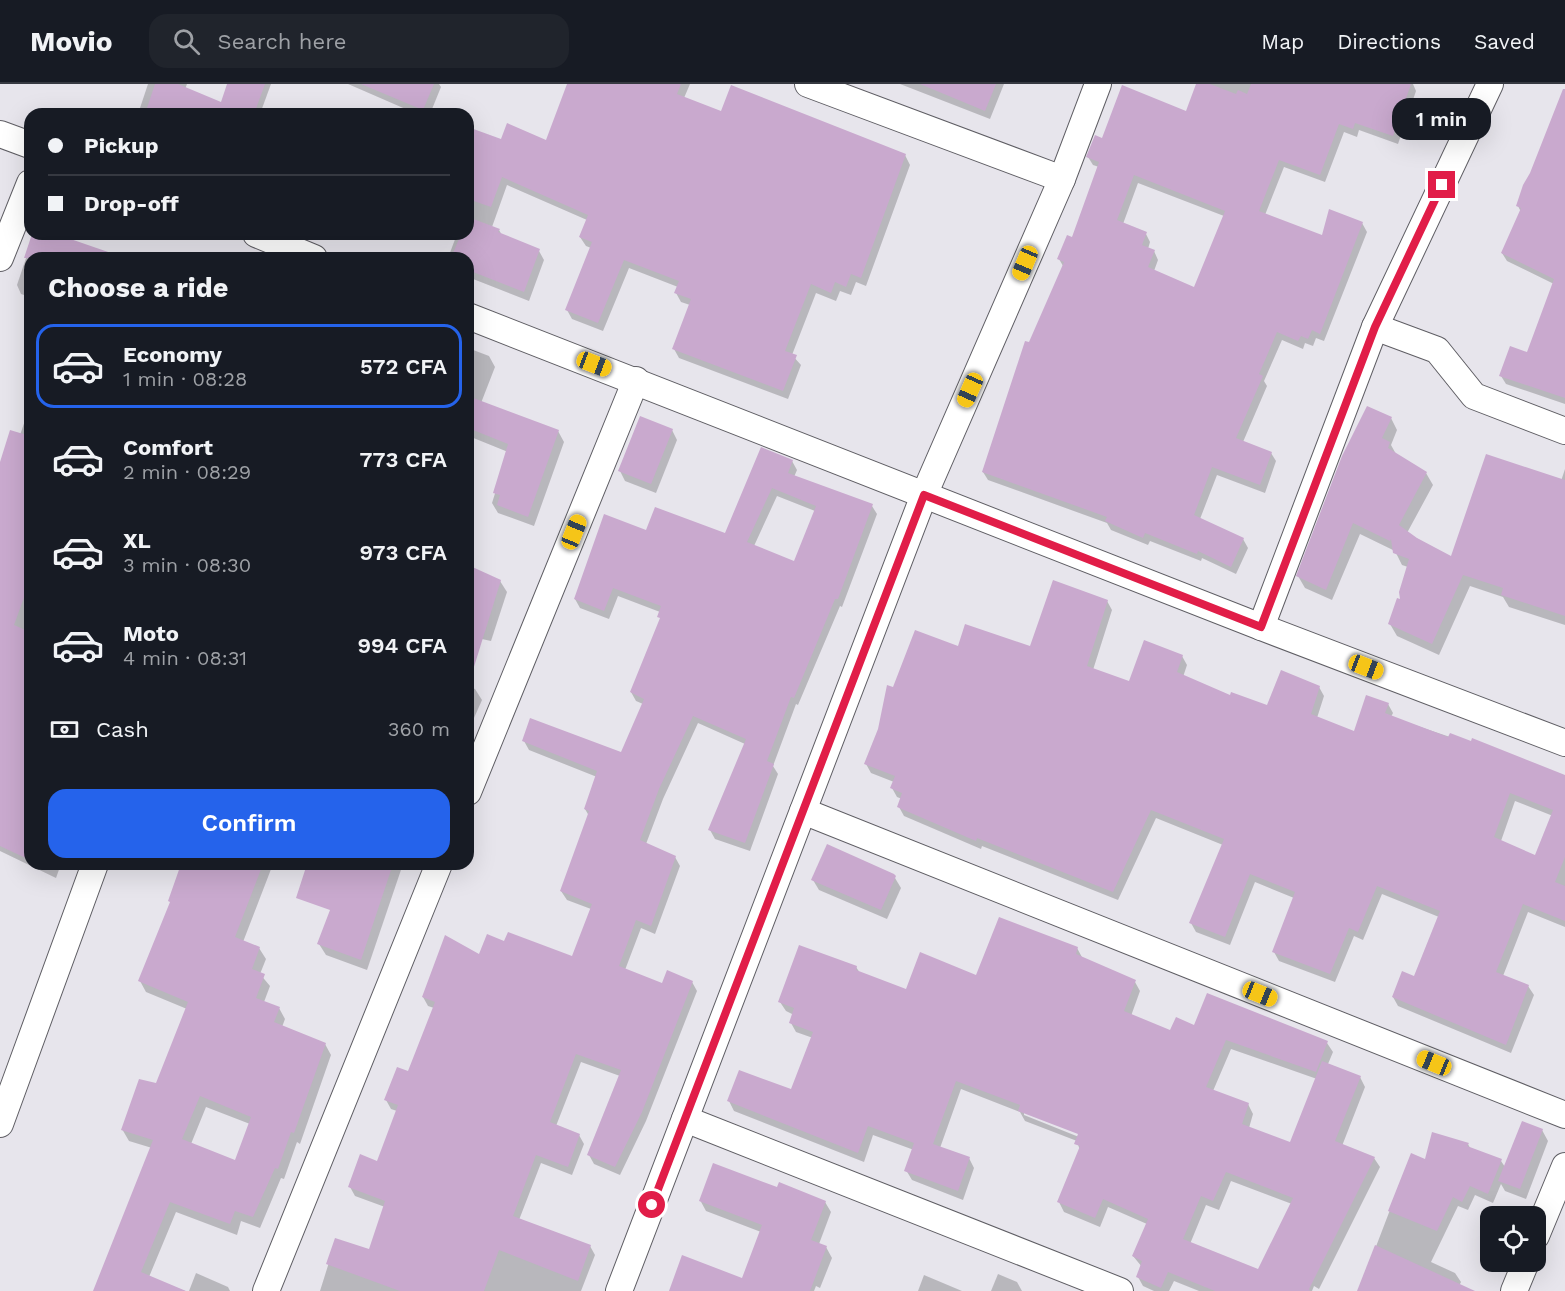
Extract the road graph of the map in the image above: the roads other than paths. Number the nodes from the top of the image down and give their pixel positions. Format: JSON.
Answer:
{"nodes":[{"id":1,"x":808,"y":84,"type":"edge"},
{"id":2,"x":1098,"y":84,"type":"edge"},
{"id":3,"x":1490,"y":84,"type":"edge"},
{"id":4,"x":0,"y":134,"type":"edge"},
{"id":5,"x":24,"y":144,"type":"edge"},
{"id":6,"x":1062,"y":179,"type":"junction"},
{"id":7,"x":24,"y":198,"type":"edge"},
{"id":8,"x":270,"y":240,"type":"edge"},
{"id":9,"x":300,"y":252,"type":"edge"},
{"id":10,"x":0,"y":258,"type":"edge"},
{"id":11,"x":474,"y":318,"type":"edge"},
{"id":12,"x":1375,"y":327,"type":"junction"},
{"id":13,"x":636,"y":380,"type":"junction"},
{"id":14,"x":1565,"y":431,"type":"edge"},
{"id":15,"x":924,"y":495,"type":"junction"},
{"id":16,"x":1261,"y":627,"type":"junction"},
{"id":17,"x":1565,"y":743,"type":"edge"},
{"id":18,"x":474,"y":777,"type":"edge"},
{"id":19,"x":803,"y":811,"type":"junction"},
{"id":20,"x":93,"y":870,"type":"edge"},
{"id":21,"x":437,"y":870,"type":"edge"},
{"id":22,"x":1565,"y":1115,"type":"edge"},
{"id":23,"x":685,"y":1119,"type":"junction"},
{"id":24,"x":0,"y":1124,"type":"edge"},
{"id":25,"x":1565,"y":1166,"type":"edge"},
{"id":26,"x":1546,"y":1212,"type":"edge"},
{"id":27,"x":1522,"y":1272,"type":"edge"},
{"id":28,"x":266,"y":1291,"type":"edge"},
{"id":29,"x":618,"y":1291,"type":"edge"},
{"id":30,"x":1120,"y":1291,"type":"edge"},
{"id":31,"x":1514,"y":1291,"type":"edge"}],
"edges":[{"from":1,"to":6,"type":"street"},
{"from":2,"to":6,"type":"street"},
{"from":3,"to":12,"type":"street"},
{"from":4,"to":5,"type":"street"},
{"from":6,"to":15,"type":"street"},
{"from":7,"to":10,"type":"street"},
{"from":8,"to":9,"type":"street"},
{"from":11,"to":13,"type":"street"},
{"from":12,"to":14,"type":"street"},
{"from":12,"to":16,"type":"street"},
{"from":13,"to":15,"type":"street"},
{"from":13,"to":18,"type":"street"},
{"from":15,"to":16,"type":"street"},
{"from":15,"to":19,"type":"street"},
{"from":16,"to":17,"type":"street"},
{"from":19,"to":22,"type":"street"},
{"from":19,"to":23,"type":"street"},
{"from":20,"to":24,"type":"street"},
{"from":21,"to":28,"type":"street"},
{"from":23,"to":29,"type":"street"},
{"from":23,"to":30,"type":"street"},
{"from":25,"to":26,"type":"street"},
{"from":27,"to":31,"type":"street"}]}
